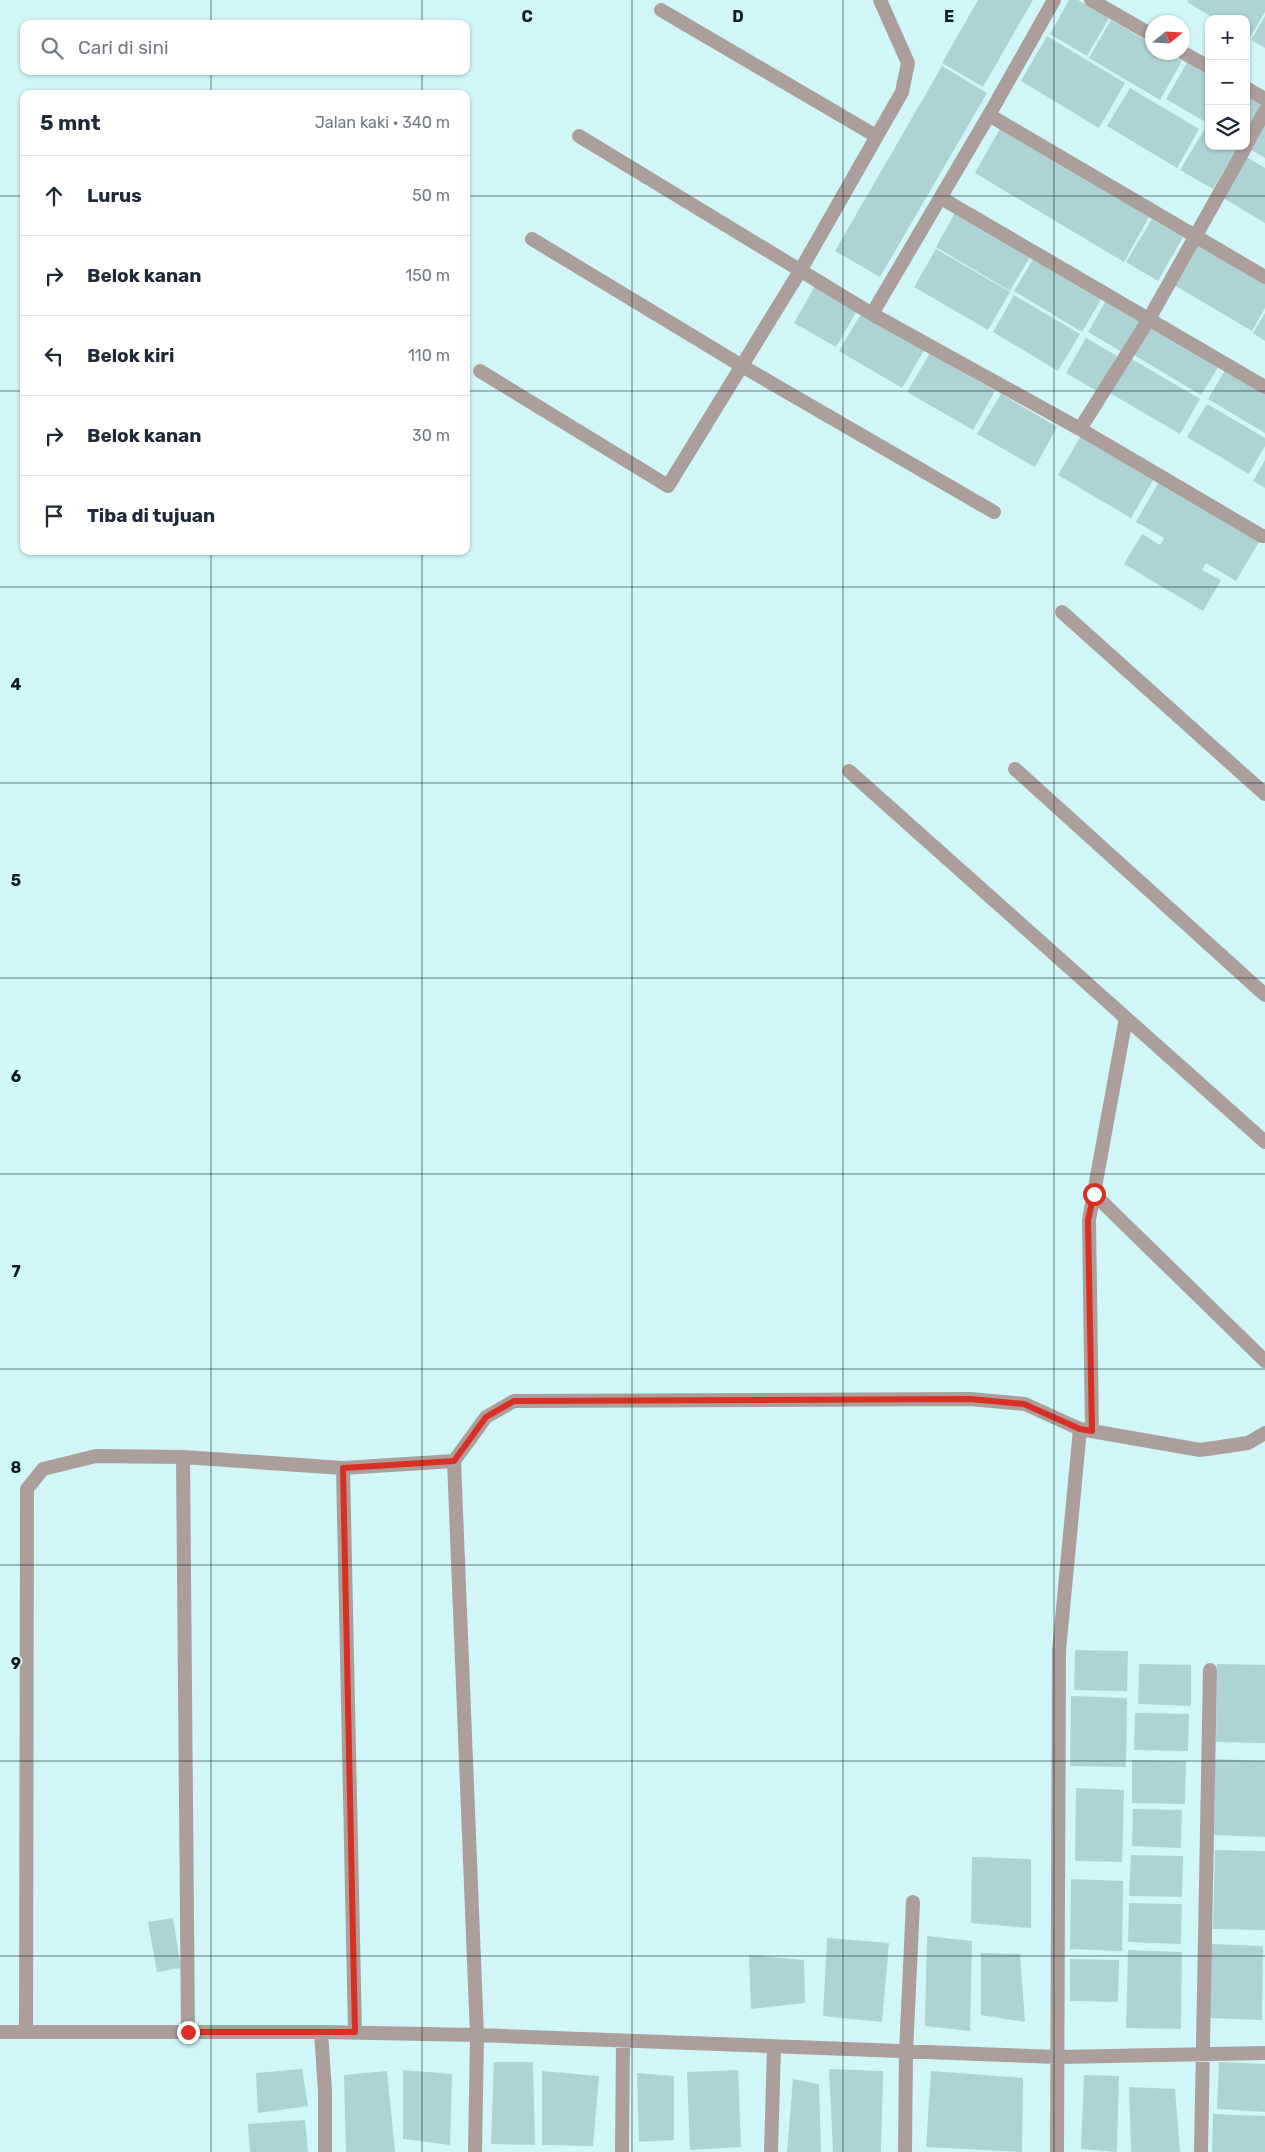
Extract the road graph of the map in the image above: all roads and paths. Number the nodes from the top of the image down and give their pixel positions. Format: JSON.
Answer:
{"nodes":[{"id":1,"x":880,"y":0,"type":"edge"},
{"id":2,"x":1054,"y":0,"type":"edge"},
{"id":3,"x":1091,"y":0,"type":"edge"},
{"id":4,"x":661,"y":10,"type":"dead end"},
{"id":5,"x":1145,"y":31,"type":"edge"},
{"id":6,"x":1190,"y":56,"type":"edge"},
{"id":7,"x":1205,"y":65,"type":"edge"},
{"id":8,"x":1250,"y":90,"type":"edge"},
{"id":9,"x":1265,"y":99,"type":"edge"},
{"id":10,"x":1265,"y":111,"type":"edge"},
{"id":11,"x":989,"y":115,"type":"junction"},
{"id":12,"x":579,"y":136,"type":"dead end"},
{"id":13,"x":876,"y":136,"type":"junction"},
{"id":14,"x":1250,"y":139,"type":"edge"},
{"id":15,"x":1244,"y":150,"type":"edge"},
{"id":16,"x":941,"y":198,"type":"junction"},
{"id":17,"x":1196,"y":236,"type":"junction"},
{"id":18,"x":532,"y":240,"type":"dead end"},
{"id":19,"x":800,"y":271,"type":"junction"},
{"id":20,"x":1265,"y":277,"type":"edge"},
{"id":21,"x":872,"y":314,"type":"junction"},
{"id":22,"x":1149,"y":319,"type":"junction"},
{"id":23,"x":742,"y":366,"type":"junction"},
{"id":24,"x":480,"y":371,"type":"dead end"},
{"id":25,"x":1265,"y":388,"type":"edge"},
{"id":26,"x":1080,"y":429,"type":"junction"},
{"id":27,"x":994,"y":512,"type":"dead end"},
{"id":28,"x":1265,"y":536,"type":"edge"},
{"id":29,"x":1062,"y":612,"type":"dead end"},
{"id":30,"x":1015,"y":769,"type":"dead end"},
{"id":31,"x":849,"y":771,"type":"dead end"},
{"id":32,"x":1265,"y":794,"type":"edge"},
{"id":33,"x":1265,"y":995,"type":"edge"},
{"id":34,"x":1126,"y":1018,"type":"junction"},
{"id":35,"x":1265,"y":1142,"type":"edge"},
{"id":36,"x":1094,"y":1194,"type":"junction"},
{"id":37,"x":1265,"y":1361,"type":"edge"},
{"id":38,"x":1086,"y":1430,"type":"junction"},
{"id":39,"x":1265,"y":1433,"type":"edge"},
{"id":40,"x":184,"y":1457,"type":"junction"},
{"id":41,"x":454,"y":1461,"type":"junction"},
{"id":42,"x":343,"y":1468,"type":"junction"},
{"id":43,"x":1210,"y":1670,"type":"dead end"},
{"id":44,"x":913,"y":1902,"type":"dead end"},
{"id":45,"x":0,"y":2032,"type":"edge"},
{"id":46,"x":26,"y":2032,"type":"junction"},
{"id":47,"x":188,"y":2032,"type":"junction"},
{"id":48,"x":320,"y":2032,"type":"junction"},
{"id":49,"x":355,"y":2032,"type":"junction"},
{"id":50,"x":477,"y":2036,"type":"junction"},
{"id":51,"x":623,"y":2041,"type":"junction"},
{"id":52,"x":774,"y":2048,"type":"junction"},
{"id":53,"x":906,"y":2052,"type":"junction"},
{"id":54,"x":1265,"y":2054,"type":"edge"},
{"id":55,"x":1204,"y":2055,"type":"junction"},
{"id":56,"x":1058,"y":2057,"type":"junction"},
{"id":57,"x":325,"y":2152,"type":"edge"},
{"id":58,"x":475,"y":2152,"type":"edge"},
{"id":59,"x":622,"y":2152,"type":"edge"},
{"id":60,"x":771,"y":2152,"type":"edge"},
{"id":61,"x":906,"y":2152,"type":"edge"},
{"id":62,"x":1057,"y":2152,"type":"edge"},
{"id":63,"x":1202,"y":2152,"type":"edge"}],
"edges":[{"from":1,"to":13,"type":"street"},
{"from":2,"to":11,"type":"street"},
{"from":3,"to":5,"type":"street"},
{"from":4,"to":13,"type":"street"},
{"from":6,"to":7,"type":"street"},
{"from":8,"to":9,"type":"street"},
{"from":10,"to":14,"type":"street"},
{"from":11,"to":16,"type":"street"},
{"from":11,"to":17,"type":"street"},
{"from":12,"to":19,"type":"street"},
{"from":13,"to":19,"type":"street"},
{"from":15,"to":17,"type":"street"},
{"from":16,"to":21,"type":"street"},
{"from":16,"to":22,"type":"street"},
{"from":17,"to":20,"type":"street"},
{"from":17,"to":22,"type":"street"},
{"from":18,"to":23,"type":"street"},
{"from":19,"to":21,"type":"street"},
{"from":19,"to":23,"type":"street"},
{"from":21,"to":26,"type":"street"},
{"from":22,"to":25,"type":"street"},
{"from":22,"to":26,"type":"street"},
{"from":23,"to":24,"type":"street"},
{"from":23,"to":27,"type":"street"},
{"from":26,"to":28,"type":"street"},
{"from":29,"to":32,"type":"street"},
{"from":30,"to":33,"type":"street"},
{"from":31,"to":34,"type":"street"},
{"from":34,"to":35,"type":"street"},
{"from":34,"to":36,"type":"street"},
{"from":36,"to":37,"type":"street"},
{"from":36,"to":38,"type":"street"},
{"from":38,"to":39,"type":"street"},
{"from":38,"to":41,"type":"street"},
{"from":38,"to":56,"type":"street"},
{"from":40,"to":42,"type":"street"},
{"from":40,"to":46,"type":"street"},
{"from":40,"to":47,"type":"street"},
{"from":41,"to":42,"type":"street"},
{"from":41,"to":50,"type":"street"},
{"from":42,"to":49,"type":"street"},
{"from":43,"to":55,"type":"street"},
{"from":44,"to":53,"type":"street"},
{"from":45,"to":46,"type":"street"},
{"from":46,"to":47,"type":"street"},
{"from":47,"to":48,"type":"street"},
{"from":48,"to":49,"type":"street"},
{"from":48,"to":57,"type":"street"},
{"from":49,"to":50,"type":"street"},
{"from":50,"to":51,"type":"street"},
{"from":50,"to":58,"type":"street"},
{"from":51,"to":52,"type":"street"},
{"from":51,"to":59,"type":"street"},
{"from":52,"to":53,"type":"street"},
{"from":52,"to":60,"type":"street"},
{"from":53,"to":56,"type":"street"},
{"from":53,"to":61,"type":"street"},
{"from":54,"to":55,"type":"street"},
{"from":55,"to":56,"type":"street"},
{"from":55,"to":63,"type":"street"},
{"from":56,"to":62,"type":"street"}]}
